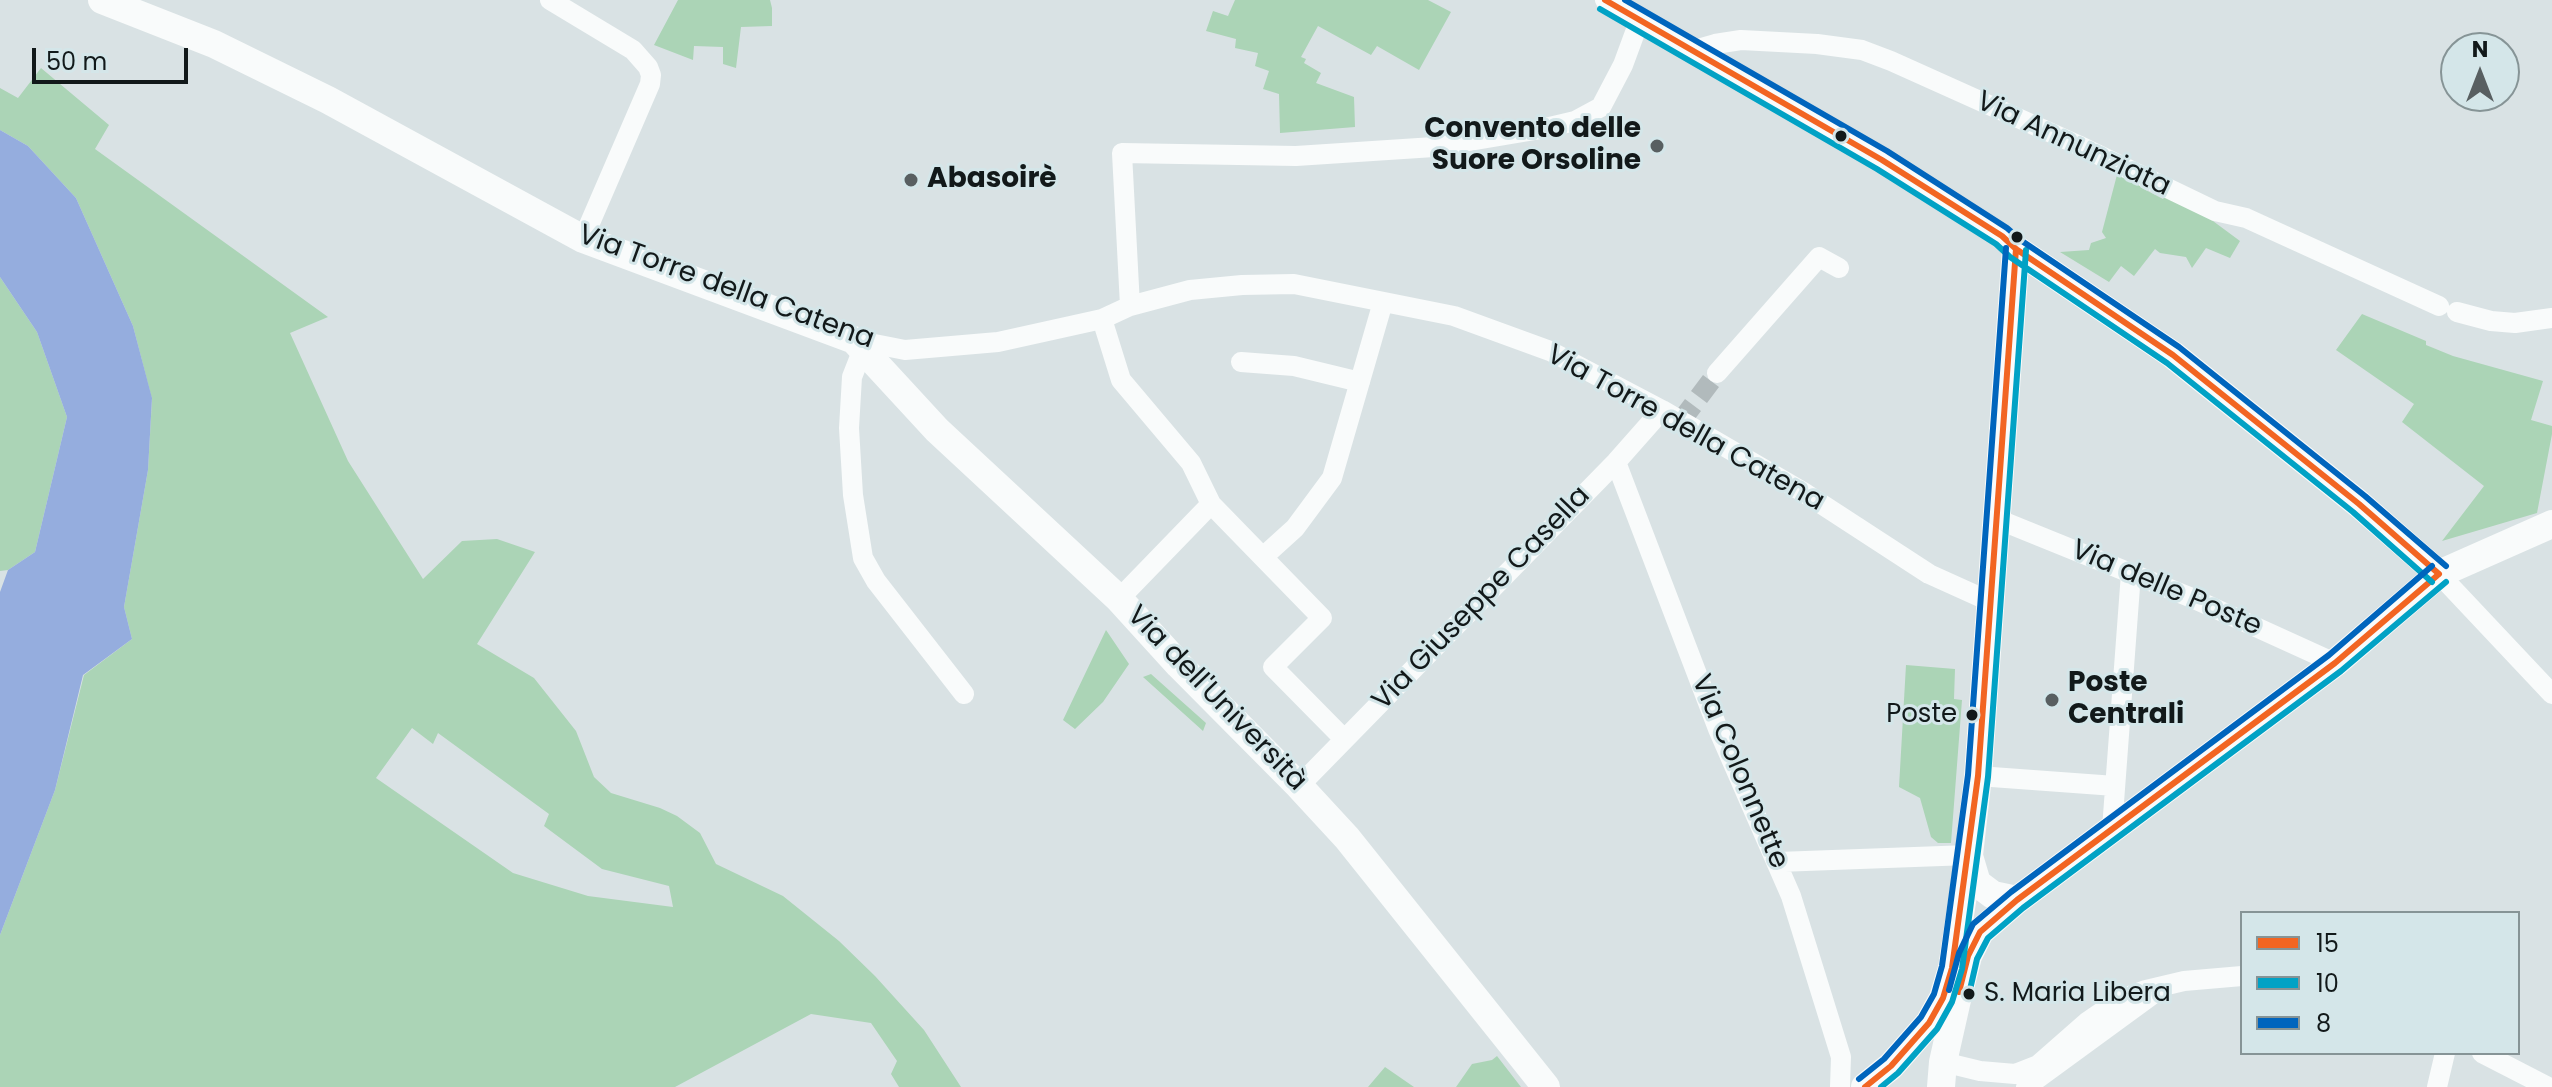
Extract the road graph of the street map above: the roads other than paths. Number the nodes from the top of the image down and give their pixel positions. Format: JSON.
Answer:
{"nodes":[{"id":1,"x":102,"y":0,"type":"edge"},
{"id":2,"x":550,"y":0,"type":"edge"},
{"id":3,"x":1605,"y":0,"type":"edge"},
{"id":4,"x":1640,"y":19,"type":"junction"},
{"id":5,"x":1694,"y":50,"type":"junction"},
{"id":6,"x":583,"y":239,"type":"junction"},
{"id":7,"x":2016,"y":249,"type":"junction"},
{"id":8,"x":1839,"y":268,"type":"dead end"},
{"id":9,"x":1383,"y":302,"type":"junction"},
{"id":10,"x":1130,"y":306,"type":"junction"},
{"id":11,"x":2552,"y":318,"type":"edge"},
{"id":12,"x":1102,"y":319,"type":"junction"},
{"id":13,"x":859,"y":344,"type":"junction"},
{"id":14,"x":1241,"y":362,"type":"dead end"},
{"id":15,"x":1717,"y":373,"type":"tunnel mouth"},
{"id":16,"x":1360,"y":382,"type":"junction"},
{"id":17,"x":1662,"y":410,"type":"junction"},
{"id":18,"x":1616,"y":462,"type":"junction"},
{"id":19,"x":1211,"y":504,"type":"junction"},
{"id":20,"x":1997,"y":519,"type":"junction"},
{"id":21,"x":2552,"y":524,"type":"edge"},
{"id":22,"x":1263,"y":557,"type":"junction"},
{"id":23,"x":2131,"y":573,"type":"junction"},
{"id":24,"x":2439,"y":574,"type":"junction"},
{"id":25,"x":1119,"y":599,"type":"junction"},
{"id":26,"x":1991,"y":602,"type":"junction"},
{"id":27,"x":2335,"y":663,"type":"junction"},
{"id":28,"x":964,"y":694,"type":"dead end"},
{"id":29,"x":2552,"y":694,"type":"edge"},
{"id":30,"x":1344,"y":739,"type":"junction"},
{"id":31,"x":1978,"y":776,"type":"junction"},
{"id":32,"x":1299,"y":786,"type":"junction"},
{"id":33,"x":2115,"y":786,"type":"junction"},
{"id":34,"x":2112,"y":829,"type":"junction"},
{"id":35,"x":1969,"y":855,"type":"junction"},
{"id":36,"x":1778,"y":862,"type":"junction"},
{"id":37,"x":2017,"y":900,"type":"junction"},
{"id":38,"x":2240,"y":976,"type":"edge"},
{"id":39,"x":2164,"y":987,"type":"junction"},
{"id":40,"x":2445,"y":1055,"type":"edge"},
{"id":41,"x":2486,"y":1055,"type":"edge"},
{"id":42,"x":1891,"y":1066,"type":"junction"},
{"id":43,"x":1942,"y":1074,"type":"edge"},
{"id":44,"x":1546,"y":1087,"type":"edge"},
{"id":45,"x":1840,"y":1087,"type":"edge"},
{"id":46,"x":1865,"y":1087,"type":"edge"},
{"id":47,"x":2026,"y":1087,"type":"edge"},
{"id":48,"x":2437,"y":1087,"type":"edge"},
{"id":49,"x":2548,"y":1087,"type":"edge"}],
"edges":[{"from":1,"to":6,"type":"street","name":"Via Torre della Catena"},
{"from":2,"to":6,"type":"street"},
{"from":3,"to":4,"type":"street"},
{"from":4,"to":5,"type":"street"},
{"from":4,"to":10,"type":"street"},
{"from":5,"to":7,"type":"street"},
{"from":5,"to":11,"type":"street","name":"Via Annunziata"},
{"from":6,"to":13,"type":"street","name":"Via Torre della Catena"},
{"from":7,"to":20,"type":"street"},
{"from":7,"to":24,"type":"street"},
{"from":8,"to":15,"type":"street"},
{"from":9,"to":10,"type":"street","name":"Via Torre della Catena"},
{"from":9,"to":16,"type":"street"},
{"from":9,"to":17,"type":"street","name":"Via Torre della Catena"},
{"from":10,"to":12,"type":"street","name":"Via Torre della Catena"},
{"from":12,"to":13,"type":"street","name":"Via Torre della Catena"},
{"from":12,"to":19,"type":"street"},
{"from":13,"to":25,"type":"street","name":"Via dell'Università"},
{"from":13,"to":28,"type":"street"},
{"from":14,"to":16,"type":"street"},
{"from":16,"to":22,"type":"street"},
{"from":17,"to":18,"type":"street","name":"Via Giuseppe Casella"},
{"from":17,"to":26,"type":"street","name":"Via Torre della Catena"},
{"from":18,"to":30,"type":"street","name":"Via Giuseppe Casella"},
{"from":18,"to":36,"type":"street","name":"Via Colonnette"},
{"from":19,"to":22,"type":"street"},
{"from":19,"to":25,"type":"street"},
{"from":20,"to":23,"type":"street","name":"Via delle Poste"},
{"from":20,"to":26,"type":"street"},
{"from":21,"to":24,"type":"street"},
{"from":22,"to":30,"type":"street"},
{"from":23,"to":27,"type":"street","name":"Via delle Poste"},
{"from":23,"to":33,"type":"street"},
{"from":24,"to":27,"type":"street"},
{"from":24,"to":29,"type":"street"},
{"from":25,"to":32,"type":"street","name":"Via dell'Università"},
{"from":26,"to":31,"type":"street"},
{"from":27,"to":34,"type":"street"},
{"from":30,"to":32,"type":"street","name":"Via Giuseppe Casella"},
{"from":31,"to":33,"type":"street"},
{"from":31,"to":35,"type":"street"},
{"from":32,"to":44,"type":"street","name":"Via dell'Università"},
{"from":33,"to":34,"type":"street"},
{"from":34,"to":37,"type":"street"},
{"from":35,"to":36,"type":"street"},
{"from":35,"to":37,"type":"street"},
{"from":35,"to":42,"type":"street"},
{"from":36,"to":45,"type":"street","name":"Via Colonnette"},
{"from":37,"to":43,"type":"street"},
{"from":38,"to":39,"type":"street"},
{"from":39,"to":43,"type":"street"},
{"from":39,"to":47,"type":"street"},
{"from":40,"to":48,"type":"street"},
{"from":41,"to":49,"type":"street"},
{"from":42,"to":43,"type":"street"},
{"from":42,"to":46,"type":"street"}]}
